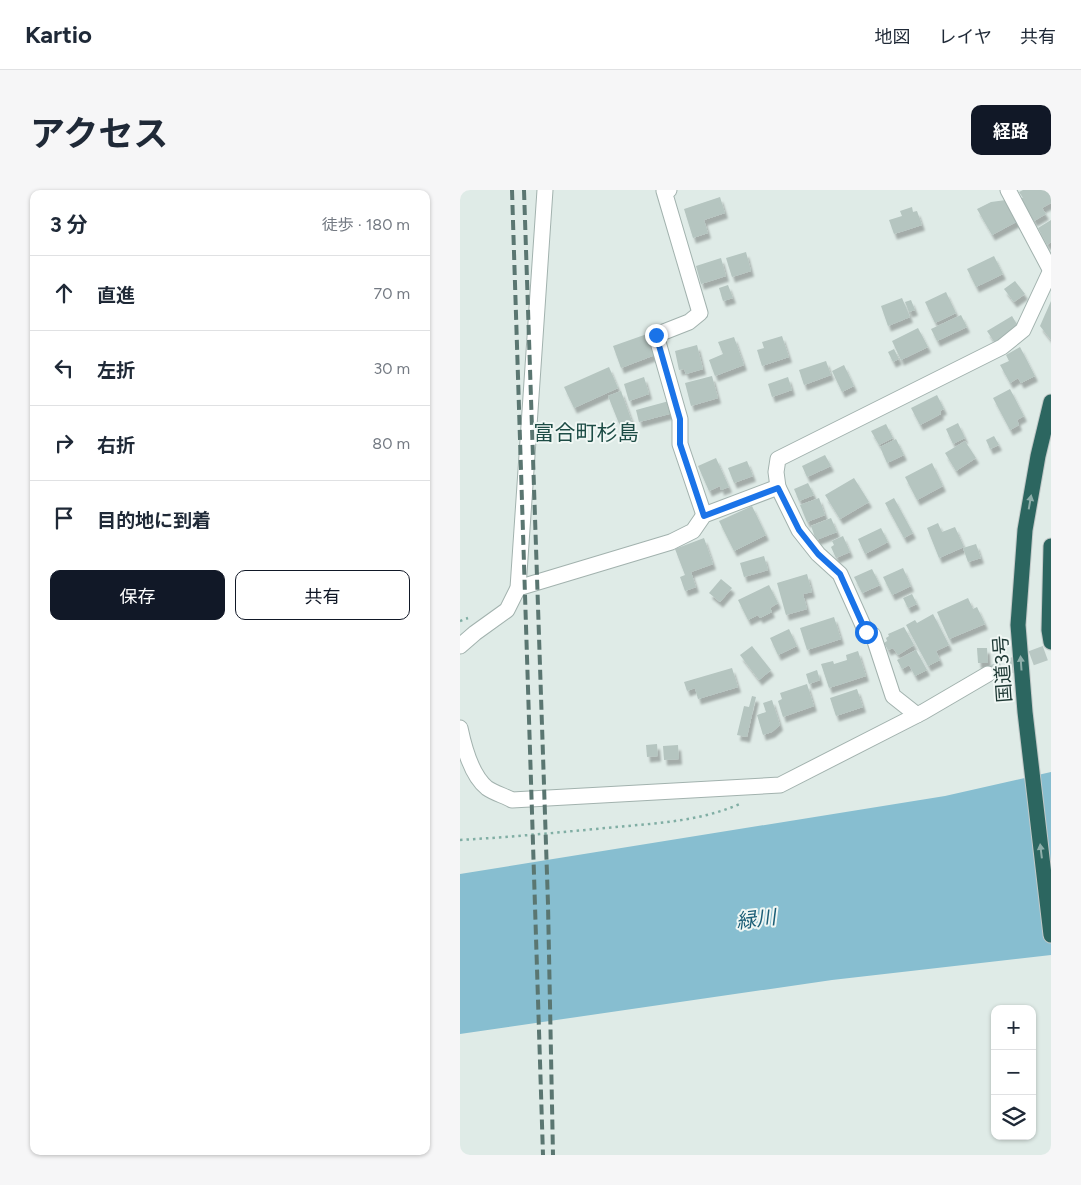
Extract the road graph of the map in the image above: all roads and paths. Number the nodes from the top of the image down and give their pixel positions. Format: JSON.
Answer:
{"nodes":[{"id":1,"x":545,"y":190,"type":"edge"},
{"id":2,"x":665,"y":190,"type":"edge"},
{"id":3,"x":1008,"y":190,"type":"edge"},
{"id":4,"x":1051,"y":270,"type":"edge"},
{"id":5,"x":1051,"y":402,"type":"edge"},
{"id":6,"x":778,"y":488,"type":"junction"},
{"id":7,"x":704,"y":516,"type":"junction"},
{"id":8,"x":1051,"y":546,"type":"edge"},
{"id":9,"x":518,"y":588,"type":"junction"},
{"id":10,"x":1051,"y":642,"type":"edge"},
{"id":11,"x":460,"y":646,"type":"edge"},
{"id":12,"x":988,"y":674,"type":"tunnel mouth"},
{"id":13,"x":917,"y":715,"type":"junction"},
{"id":14,"x":460,"y":728,"type":"edge"},
{"id":15,"x":746,"y":801,"type":"dead end"},
{"id":16,"x":460,"y":840,"type":"edge"},
{"id":17,"x":1051,"y":935,"type":"edge"}],
"edges":[{"from":1,"to":9,"type":"street"},
{"from":2,"to":7,"type":"street"},
{"from":3,"to":4,"type":"street"},
{"from":4,"to":6,"type":"street"},
{"from":17,"to":5,"type":"highway","name":"国道3号","one_way":true},
{"from":6,"to":7,"type":"street"},
{"from":6,"to":13,"type":"street"},
{"from":7,"to":9,"type":"street"},
{"from":8,"to":10,"type":"highway"},
{"from":9,"to":11,"type":"street"},
{"from":12,"to":13,"type":"street"},
{"from":13,"to":14,"type":"street"},
{"from":15,"to":16,"type":"path"}]}
